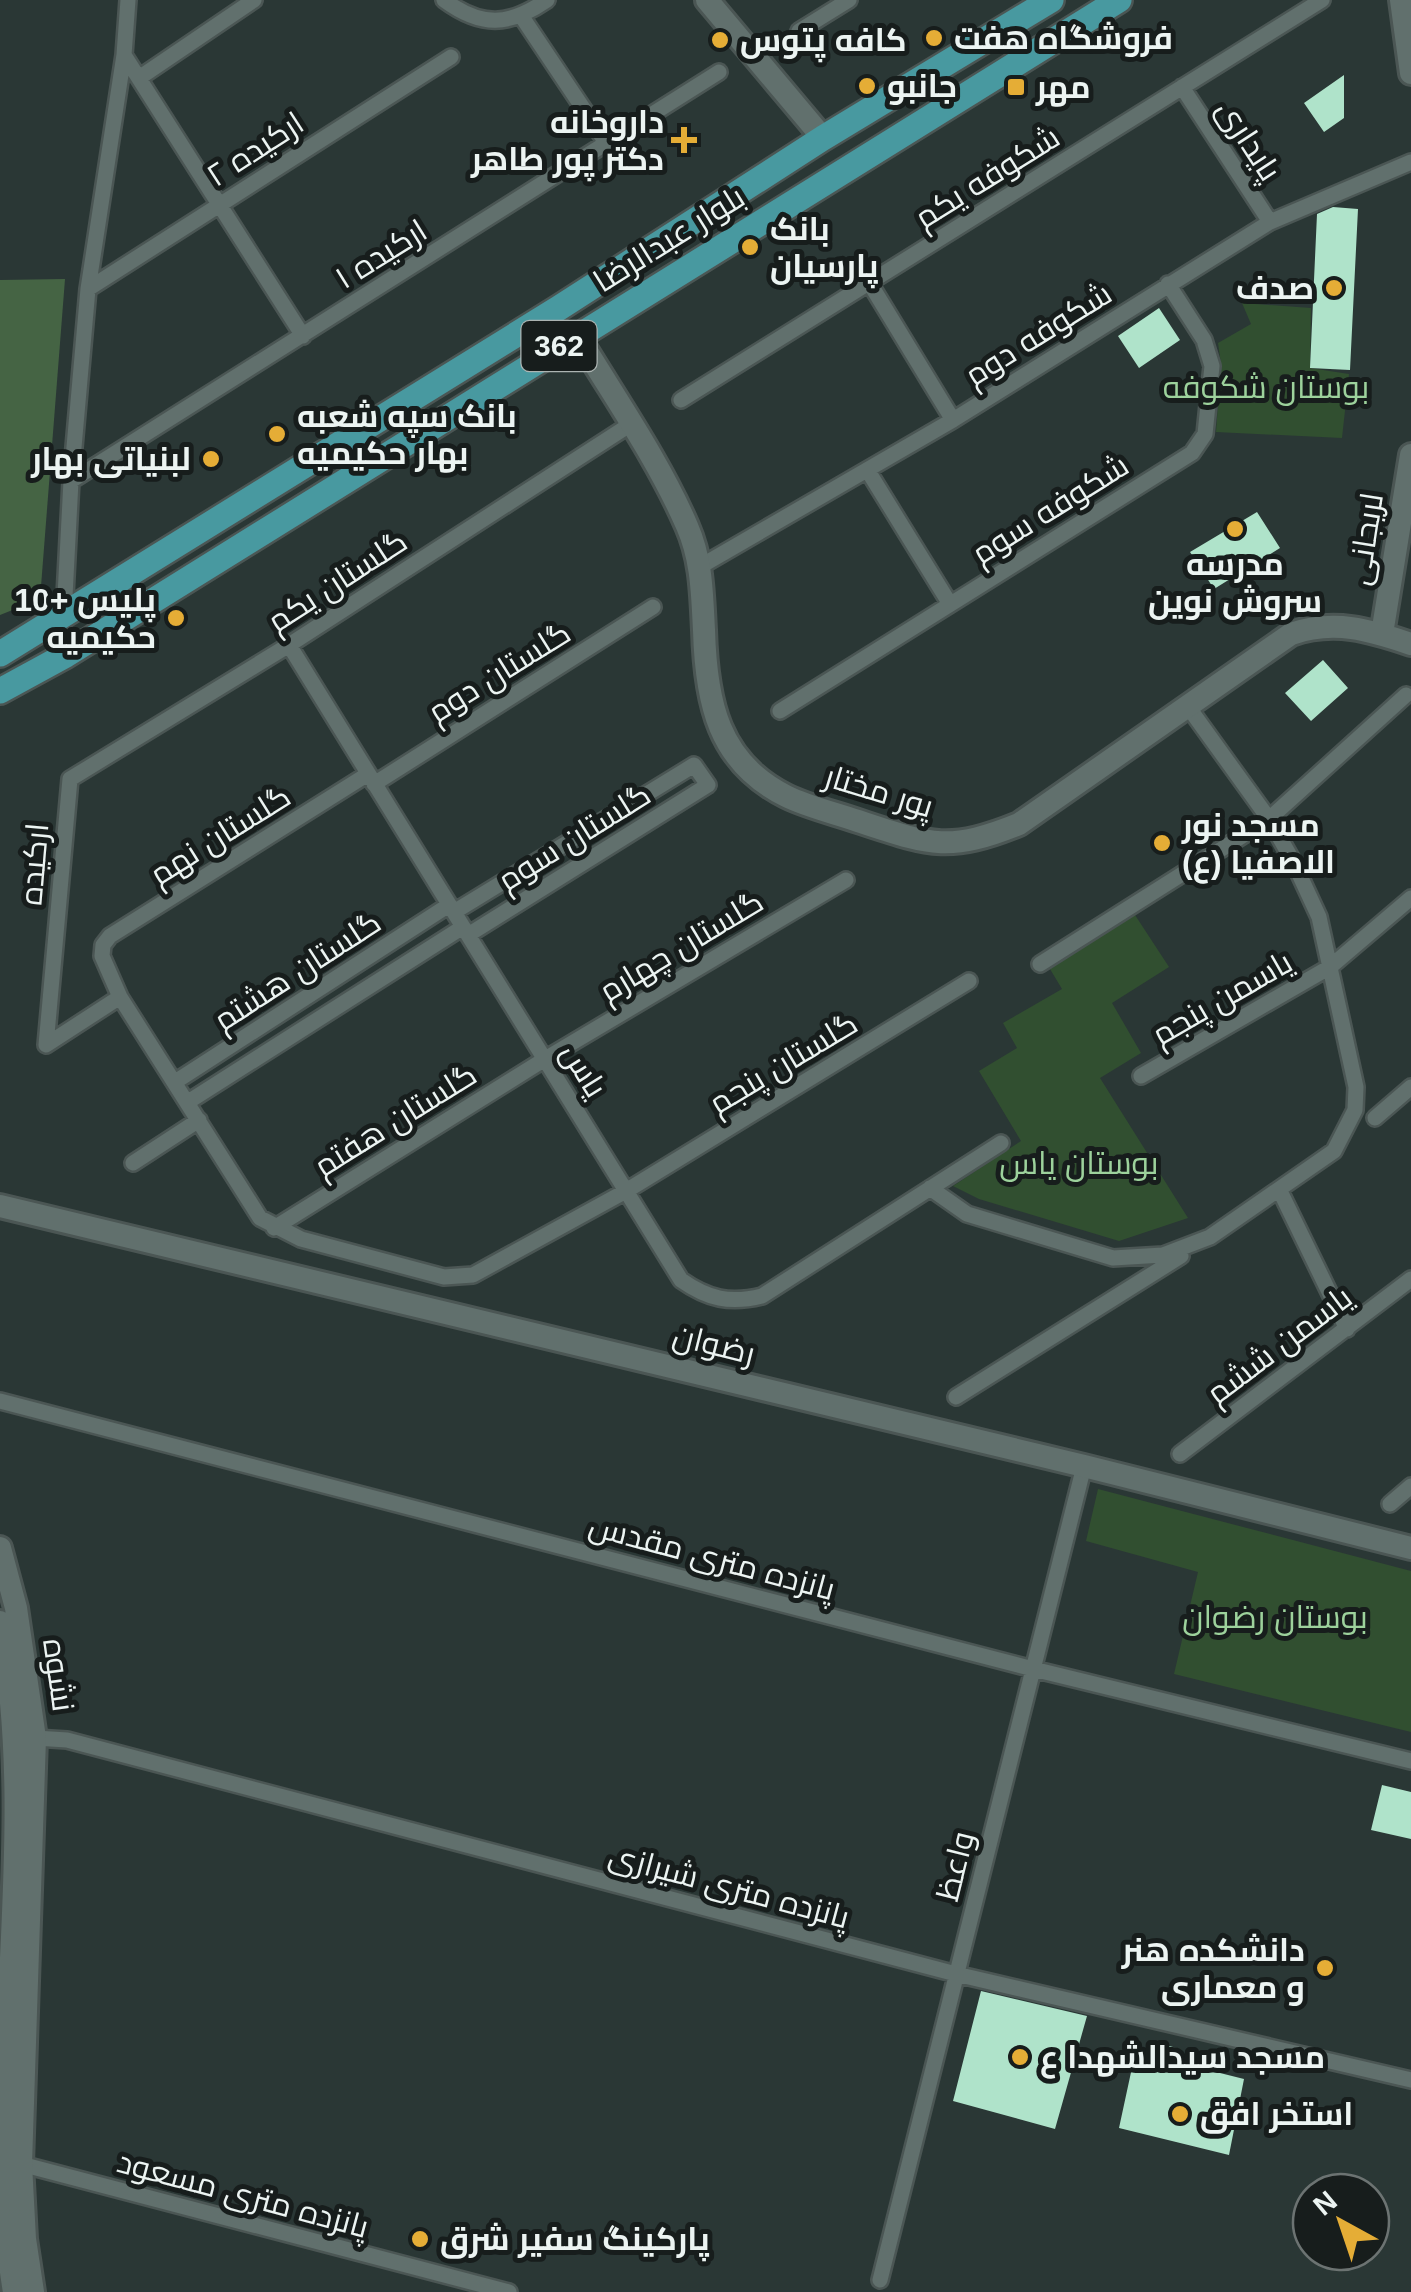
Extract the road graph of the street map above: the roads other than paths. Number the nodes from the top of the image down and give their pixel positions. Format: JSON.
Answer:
{"nodes":[{"id":1,"x":128,"y":0,"type":"edge"},
{"id":2,"x":254,"y":0,"type":"edge"},
{"id":3,"x":444,"y":0,"type":"edge"},
{"id":4,"x":547,"y":0,"type":"edge"},
{"id":5,"x":707,"y":0,"type":"edge"},
{"id":6,"x":849,"y":0,"type":"edge"},
{"id":7,"x":1051,"y":0,"type":"edge"},
{"id":8,"x":1118,"y":0,"type":"edge"},
{"id":9,"x":1322,"y":0,"type":"edge"},
{"id":10,"x":1405,"y":8,"type":"edge"},
{"id":11,"x":522,"y":18,"type":"junction"},
{"id":12,"x":799,"y":31,"type":"dead end"},
{"id":13,"x":124,"y":56,"type":"junction"},
{"id":14,"x":451,"y":56,"type":"dead end"},
{"id":15,"x":719,"y":72,"type":"dead end"},
{"id":16,"x":1411,"y":72,"type":"edge"},
{"id":17,"x":140,"y":78,"type":"junction"},
{"id":18,"x":1182,"y":87,"type":"junction"},
{"id":19,"x":823,"y":138,"type":"junction"},
{"id":20,"x":607,"y":144,"type":"junction"},
{"id":21,"x":1411,"y":162,"type":"edge"},
{"id":22,"x":842,"y":169,"type":"junction"},
{"id":23,"x":220,"y":204,"type":"junction"},
{"id":24,"x":1270,"y":222,"type":"junction"},
{"id":25,"x":869,"y":282,"type":"junction"},
{"id":26,"x":1168,"y":284,"type":"junction"},
{"id":27,"x":88,"y":289,"type":"junction"},
{"id":28,"x":303,"y":336,"type":"junction"},
{"id":29,"x":576,"y":336,"type":"junction"},
{"id":30,"x":681,"y":400,"type":"dead end"},
{"id":31,"x":953,"y":420,"type":"junction"},
{"id":32,"x":631,"y":424,"type":"junction"},
{"id":33,"x":1411,"y":455,"type":"edge"},
{"id":34,"x":868,"y":471,"type":"junction"},
{"id":35,"x":72,"y":481,"type":"junction"},
{"id":36,"x":1407,"y":511,"type":"edge"},
{"id":37,"x":701,"y":566,"type":"junction"},
{"id":38,"x":950,"y":604,"type":"junction"},
{"id":39,"x":653,"y":607,"type":"dead end"},
{"id":40,"x":64,"y":616,"type":"junction"},
{"id":41,"x":1382,"y":634,"type":"junction"},
{"id":42,"x":1411,"y":644,"type":"edge"},
{"id":43,"x":289,"y":645,"type":"junction"},
{"id":44,"x":0,"y":654,"type":"edge"},
{"id":45,"x":0,"y":691,"type":"edge"},
{"id":46,"x":1406,"y":695,"type":"dead end"},
{"id":47,"x":1189,"y":708,"type":"junction"},
{"id":48,"x":780,"y":711,"type":"dead end"},
{"id":49,"x":70,"y":779,"type":"joint"},
{"id":50,"x":371,"y":779,"type":"junction"},
{"id":51,"x":1268,"y":819,"type":"junction"},
{"id":52,"x":846,"y":880,"type":"dead end"},
{"id":53,"x":1411,"y":898,"type":"edge"},
{"id":54,"x":458,"y":920,"type":"junction"},
{"id":55,"x":1040,"y":964,"type":"dead end"},
{"id":56,"x":1330,"y":968,"type":"junction"},
{"id":57,"x":969,"y":981,"type":"dead end"},
{"id":58,"x":120,"y":997,"type":"junction"},
{"id":59,"x":544,"y":1059,"type":"junction"},
{"id":60,"x":1140,"y":1076,"type":"dead end"},
{"id":61,"x":175,"y":1082,"type":"junction"},
{"id":62,"x":1411,"y":1088,"type":"edge"},
{"id":63,"x":188,"y":1102,"type":"junction"},
{"id":64,"x":1375,"y":1118,"type":"dead end"},
{"id":65,"x":199,"y":1120,"type":"junction"},
{"id":66,"x":1001,"y":1143,"type":"dead end"},
{"id":67,"x":133,"y":1163,"type":"dead end"},
{"id":68,"x":930,"y":1188,"type":"junction"},
{"id":69,"x":1280,"y":1189,"type":"junction"},
{"id":70,"x":626,"y":1191,"type":"junction"},
{"id":71,"x":0,"y":1206,"type":"edge"},
{"id":72,"x":274,"y":1228,"type":"junction"},
{"id":73,"x":1210,"y":1237,"type":"junction"},
{"id":74,"x":1411,"y":1280,"type":"edge"},
{"id":75,"x":1347,"y":1329,"type":"junction"},
{"id":76,"x":956,"y":1397,"type":"dead end"},
{"id":77,"x":0,"y":1402,"type":"edge"},
{"id":78,"x":1180,"y":1454,"type":"dead end"},
{"id":79,"x":1084,"y":1466,"type":"junction"},
{"id":80,"x":1411,"y":1486,"type":"edge"},
{"id":81,"x":1390,"y":1504,"type":"dead end"},
{"id":82,"x":0,"y":1548,"type":"edge"},
{"id":83,"x":1411,"y":1548,"type":"edge"},
{"id":84,"x":0,"y":1622,"type":"edge"},
{"id":85,"x":1033,"y":1669,"type":"junction"},
{"id":86,"x":26,"y":1738,"type":"junction"},
{"id":87,"x":1411,"y":1761,"type":"edge"},
{"id":88,"x":956,"y":1974,"type":"junction"},
{"id":89,"x":1411,"y":2080,"type":"edge"},
{"id":90,"x":11,"y":2163,"type":"edge"},
{"id":91,"x":880,"y":2280,"type":"dead end"},
{"id":92,"x":14,"y":2292,"type":"edge"},
{"id":93,"x":34,"y":2292,"type":"edge"},
{"id":94,"x":509,"y":2292,"type":"edge"}],
"edges":[{"from":1,"to":13,"type":"street"},
{"from":2,"to":17,"type":"street"},
{"from":3,"to":11,"type":"street"},
{"from":4,"to":11,"type":"street"},
{"from":5,"to":19,"type":"main road"},
{"from":6,"to":12,"type":"street"},
{"from":7,"to":19,"type":"main road","name":"بلوار عبدالرضا","number":"362"},
{"from":8,"to":22,"type":"main road","name":"بلوار عبدالرضا","number":"362"},
{"from":9,"to":18,"type":"street","name":"شکوفه یکم"},
{"from":10,"to":16,"type":"main road"},
{"from":11,"to":20,"type":"street"},
{"from":13,"to":17,"type":"street"},
{"from":13,"to":27,"type":"street"},
{"from":14,"to":23,"type":"street","name":"ارکیده ۲"},
{"from":15,"to":20,"type":"street","name":"ارکیده ۱"},
{"from":17,"to":23,"type":"street"},
{"from":18,"to":24,"type":"street","name":"پایداری"},
{"from":18,"to":25,"type":"street","name":"شکوفه یکم"},
{"from":19,"to":22,"type":"main road"},
{"from":19,"to":40,"type":"main road","name":"بلوار عبدالرضا","number":"362"},
{"from":20,"to":28,"type":"street","name":"ارکیده ۱"},
{"from":21,"to":24,"type":"street","name":"شکوفه دوم"},
{"from":22,"to":29,"type":"main road","name":"بلوار عبدالرضا","number":"362"},
{"from":23,"to":27,"type":"street","name":"ارکیده ۲"},
{"from":23,"to":28,"type":"street"},
{"from":24,"to":26,"type":"street","name":"شکوفه دوم"},
{"from":25,"to":30,"type":"street","name":"شکوفه یکم"},
{"from":25,"to":31,"type":"street"},
{"from":26,"to":31,"type":"street","name":"شکوفه دوم"},
{"from":26,"to":38,"type":"street","name":"شکوفه سوم"},
{"from":27,"to":35,"type":"street"},
{"from":28,"to":35,"type":"street","name":"ارکیده ۱"},
{"from":29,"to":32,"type":"main road","name":"پور مختار"},
{"from":29,"to":45,"type":"main road","name":"بلوار عبدالرضا","number":"362"},
{"from":31,"to":34,"type":"street","name":"شکوفه دوم"},
{"from":32,"to":37,"type":"main road","name":"پور مختار"},
{"from":32,"to":43,"type":"street","name":"گلستان یکم"},
{"from":33,"to":36,"type":"main road","name":"لریجانی"},
{"from":34,"to":37,"type":"street","name":"شکوفه دوم"},
{"from":34,"to":38,"type":"street"},
{"from":35,"to":40,"type":"street"},
{"from":36,"to":41,"type":"main road","name":"لریجانی"},
{"from":37,"to":47,"type":"main road","name":"پور مختار"},
{"from":38,"to":48,"type":"street","name":"شکوفه سوم"},
{"from":39,"to":50,"type":"street","name":"گلستان دوم"},
{"from":40,"to":44,"type":"main road","name":"بلوار عبدالرضا","number":"362"},
{"from":41,"to":42,"type":"main road","name":"پور مختار"},
{"from":41,"to":47,"type":"main road","name":"پور مختار"},
{"from":43,"to":49,"type":"street","name":"گلستان یکم"},
{"from":43,"to":50,"type":"street","name":"یاس"},
{"from":46,"to":51,"type":"street"},
{"from":47,"to":51,"type":"street"},
{"from":49,"to":58,"type":"street","name":"ارکیده"},
{"from":50,"to":54,"type":"street","name":"یاس"},
{"from":50,"to":58,"type":"street","name":"گلستان نهم"},
{"from":51,"to":55,"type":"street"},
{"from":51,"to":56,"type":"street"},
{"from":52,"to":59,"type":"street","name":"گلستان چهارم"},
{"from":53,"to":56,"type":"street","name":"یاسمن پنجم"},
{"from":54,"to":54,"type":"street","name":"گلستان سوم"},
{"from":54,"to":59,"type":"street","name":"یاس"},
{"from":54,"to":61,"type":"street","name":"گلستان هشتم"},
{"from":54,"to":63,"type":"street","name":"گلستان هشتم"},
{"from":56,"to":60,"type":"street","name":"یاسمن پنجم"},
{"from":56,"to":69,"type":"street"},
{"from":57,"to":70,"type":"street","name":"گلستان پنجم"},
{"from":58,"to":61,"type":"street"},
{"from":59,"to":70,"type":"street","name":"یاس"},
{"from":59,"to":72,"type":"street","name":"گلستان هفتم"},
{"from":61,"to":63,"type":"street"},
{"from":62,"to":64,"type":"street"},
{"from":63,"to":65,"type":"street"},
{"from":65,"to":67,"type":"street"},
{"from":65,"to":72,"type":"street"},
{"from":66,"to":68,"type":"street","name":"یاس"},
{"from":68,"to":70,"type":"street","name":"یاس"},
{"from":68,"to":73,"type":"street"},
{"from":69,"to":73,"type":"street"},
{"from":69,"to":75,"type":"street"},
{"from":70,"to":72,"type":"street","name":"گلستان پنجم"},
{"from":71,"to":79,"type":"main road","name":"رضوان"},
{"from":73,"to":76,"type":"street"},
{"from":74,"to":75,"type":"street","name":"یاسمن ششم"},
{"from":75,"to":78,"type":"street","name":"یاسمن ششم"},
{"from":77,"to":85,"type":"street","name":"پانزده متری مقدس"},
{"from":79,"to":83,"type":"main road","name":"رضوان"},
{"from":79,"to":85,"type":"street","name":"واعظ"},
{"from":80,"to":81,"type":"street"},
{"from":82,"to":86,"type":"main road","name":"نشوه"},
{"from":84,"to":86,"type":"main road","name":"نشوه"},
{"from":85,"to":87,"type":"street","name":"پانزده متری مقدس"},
{"from":85,"to":88,"type":"street","name":"واعظ"},
{"from":86,"to":88,"type":"street","name":"پانزده متری شیرازی"},
{"from":86,"to":90,"type":"main road","name":"نشوه"},
{"from":88,"to":89,"type":"street","name":"پانزده متری شیرازی"},
{"from":88,"to":91,"type":"street","name":"واعظ"},
{"from":90,"to":92,"type":"main road","name":"نشوه"},
{"from":90,"to":93,"type":"main road","name":"نشوه"},
{"from":90,"to":94,"type":"street","name":"پانزده متری مسعود"}]}
